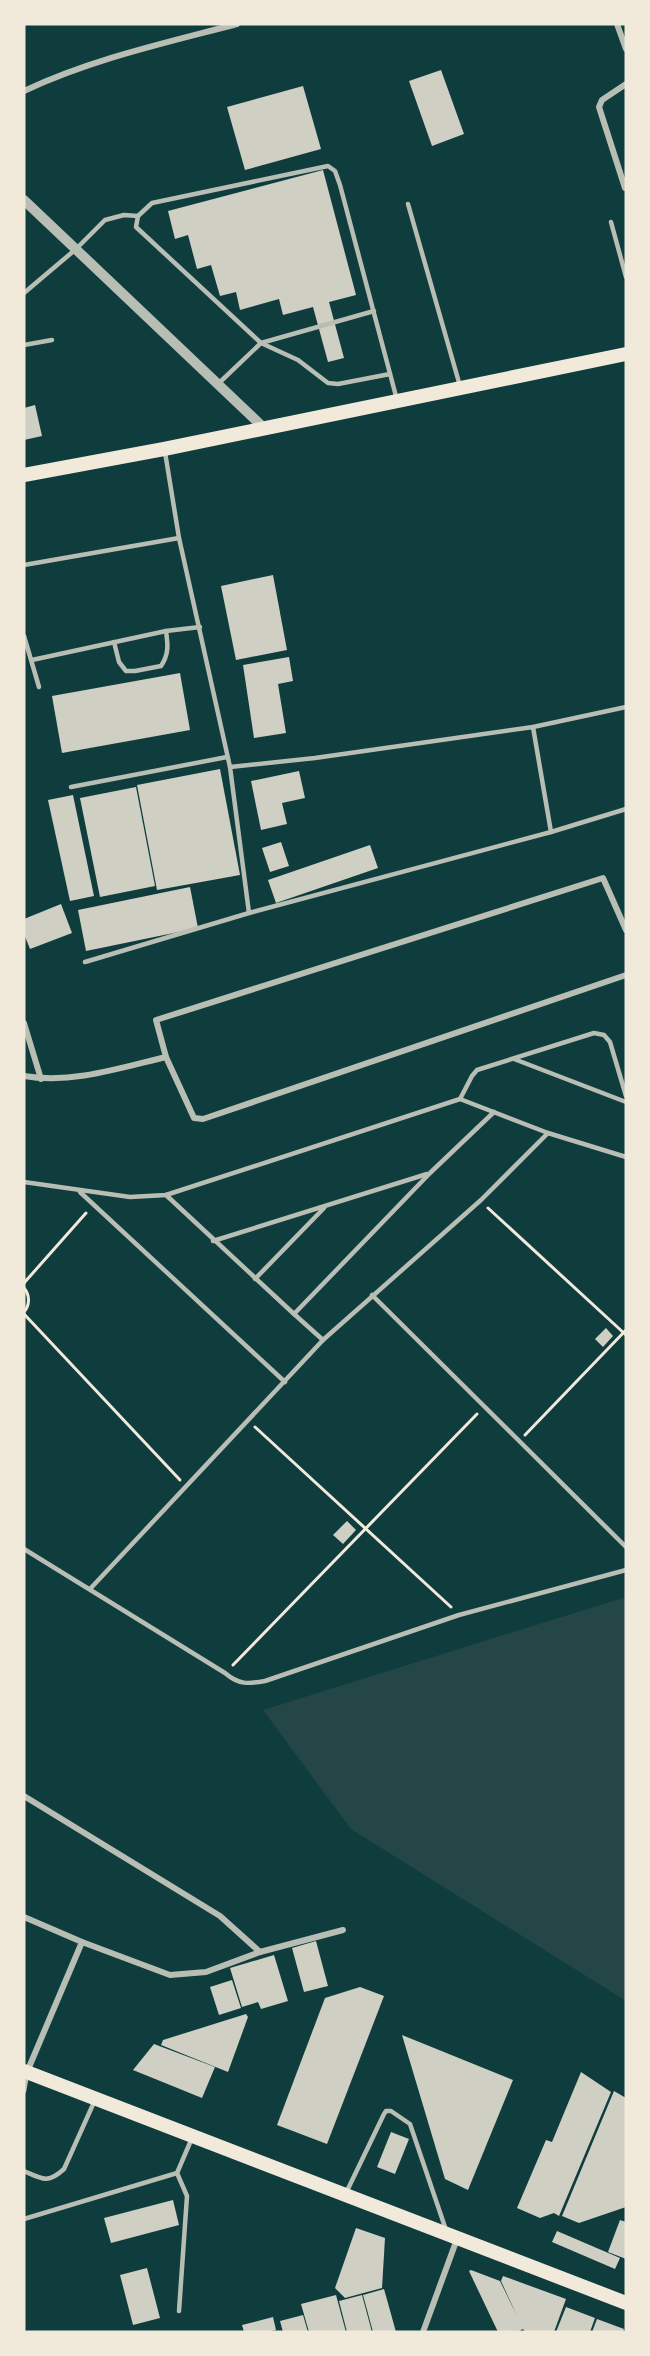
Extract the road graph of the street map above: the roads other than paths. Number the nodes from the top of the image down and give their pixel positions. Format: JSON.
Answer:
{"nodes":[{"id":1,"x":237,"y":24,"type":"edge"},
{"id":2,"x":617,"y":24,"type":"edge"},
{"id":3,"x":626,"y":49,"type":"edge"},
{"id":4,"x":626,"y":84,"type":"edge"},
{"id":5,"x":24,"y":91,"type":"edge"},
{"id":6,"x":625,"y":188,"type":"edge"},
{"id":7,"x":24,"y":200,"type":"edge"},
{"id":8,"x":408,"y":204,"type":"dead end"},
{"id":9,"x":138,"y":216,"type":"junction"},
{"id":10,"x":612,"y":222,"type":"dead end"},
{"id":11,"x":76,"y":249,"type":"junction"},
{"id":12,"x":626,"y":276,"type":"edge"},
{"id":13,"x":24,"y":293,"type":"edge"},
{"id":14,"x":374,"y":311,"type":"junction"},
{"id":15,"x":52,"y":339,"type":"dead end"},
{"id":16,"x":261,"y":343,"type":"junction"},
{"id":17,"x":24,"y":345,"type":"edge"},
{"id":18,"x":626,"y":354,"type":"edge"},
{"id":19,"x":390,"y":374,"type":"junction"},
{"id":20,"x":217,"y":385,"type":"junction"},
{"id":21,"x":460,"y":387,"type":"junction"},
{"id":22,"x":397,"y":400,"type":"junction"},
{"id":23,"x":264,"y":428,"type":"junction"},
{"id":24,"x":164,"y":449,"type":"junction"},
{"id":25,"x":24,"y":475,"type":"edge"},
{"id":26,"x":179,"y":538,"type":"junction"},
{"id":27,"x":24,"y":565,"type":"edge"},
{"id":28,"x":200,"y":627,"type":"junction"},
{"id":29,"x":166,"y":632,"type":"junction"},
{"id":30,"x":24,"y":636,"type":"edge"},
{"id":31,"x":114,"y":642,"type":"junction"},
{"id":32,"x":32,"y":660,"type":"junction"},
{"id":33,"x":39,"y":687,"type":"dead end"},
{"id":34,"x":626,"y":707,"type":"edge"},
{"id":35,"x":533,"y":727,"type":"junction"},
{"id":36,"x":227,"y":757,"type":"junction"},
{"id":37,"x":230,"y":767,"type":"junction"},
{"id":38,"x":71,"y":787,"type":"dead end"},
{"id":39,"x":626,"y":809,"type":"edge"},
{"id":40,"x":551,"y":832,"type":"junction"},
{"id":41,"x":249,"y":913,"type":"junction"},
{"id":42,"x":626,"y":930,"type":"edge"},
{"id":43,"x":85,"y":962,"type":"dead end"},
{"id":44,"x":626,"y":975,"type":"edge"},
{"id":45,"x":24,"y":1023,"type":"edge"},
{"id":46,"x":166,"y":1057,"type":"junction"},
{"id":47,"x":514,"y":1059,"type":"junction"},
{"id":48,"x":24,"y":1076,"type":"edge"},
{"id":49,"x":41,"y":1079,"type":"junction"},
{"id":50,"x":626,"y":1096,"type":"edge"},
{"id":51,"x":460,"y":1099,"type":"junction"},
{"id":52,"x":626,"y":1102,"type":"edge"},
{"id":53,"x":494,"y":1112,"type":"junction"},
{"id":54,"x":548,"y":1133,"type":"junction"},
{"id":55,"x":626,"y":1157,"type":"edge"},
{"id":56,"x":430,"y":1173,"type":"junction"},
{"id":57,"x":24,"y":1182,"type":"edge"},
{"id":58,"x":79,"y":1191,"type":"junction"},
{"id":59,"x":166,"y":1195,"type":"junction"},
{"id":60,"x":326,"y":1206,"type":"junction"},
{"id":61,"x":213,"y":1241,"type":"junction"},
{"id":62,"x":255,"y":1279,"type":"junction"},
{"id":63,"x":372,"y":1295,"type":"junction"},
{"id":64,"x":294,"y":1314,"type":"junction"},
{"id":65,"x":323,"y":1340,"type":"junction"},
{"id":66,"x":285,"y":1382,"type":"junction"},
{"id":67,"x":626,"y":1547,"type":"edge"},
{"id":68,"x":24,"y":1549,"type":"edge"},
{"id":69,"x":626,"y":1570,"type":"edge"},
{"id":70,"x":90,"y":1590,"type":"junction"},
{"id":71,"x":24,"y":1796,"type":"edge"},
{"id":72,"x":24,"y":1917,"type":"edge"},
{"id":73,"x":343,"y":1930,"type":"dead end"},
{"id":74,"x":82,"y":1942,"type":"junction"},
{"id":75,"x":260,"y":1952,"type":"junction"},
{"id":76,"x":26,"y":2072,"type":"edge"},
{"id":77,"x":24,"y":2091,"type":"edge"},
{"id":78,"x":96,"y":2098,"type":"junction"},
{"id":79,"x":193,"y":2136,"type":"junction"},
{"id":80,"x":24,"y":2170,"type":"edge"},
{"id":81,"x":177,"y":2173,"type":"junction"},
{"id":82,"x":345,"y":2195,"type":"junction"},
{"id":83,"x":24,"y":2219,"type":"edge"},
{"id":84,"x":452,"y":2237,"type":"junction"},
{"id":85,"x":626,"y":2303,"type":"edge"},
{"id":86,"x":179,"y":2311,"type":"dead end"},
{"id":87,"x":423,"y":2332,"type":"edge"}],
"edges":[{"from":1,"to":5,"type":"street"},
{"from":2,"to":3,"type":"street"},
{"from":4,"to":6,"type":"street"},
{"from":7,"to":11,"type":"street"},
{"from":8,"to":21,"type":"lane"},
{"from":9,"to":11,"type":"lane"},
{"from":9,"to":14,"type":"lane"},
{"from":9,"to":16,"type":"lane"},
{"from":10,"to":12,"type":"lane"},
{"from":11,"to":13,"type":"lane"},
{"from":11,"to":20,"type":"street"},
{"from":14,"to":16,"type":"lane"},
{"from":14,"to":19,"type":"lane"},
{"from":15,"to":17,"type":"lane"},
{"from":16,"to":19,"type":"lane"},
{"from":16,"to":20,"type":"lane"},
{"from":18,"to":21,"type":"highway"},
{"from":19,"to":22,"type":"lane"},
{"from":20,"to":23,"type":"street"},
{"from":21,"to":22,"type":"highway"},
{"from":22,"to":23,"type":"highway"},
{"from":23,"to":24,"type":"highway"},
{"from":24,"to":25,"type":"highway"},
{"from":24,"to":26,"type":"lane"},
{"from":26,"to":27,"type":"lane"},
{"from":26,"to":28,"type":"lane"},
{"from":28,"to":29,"type":"lane"},
{"from":28,"to":36,"type":"lane"},
{"from":29,"to":31,"type":"lane"},
{"from":29,"to":31,"type":"lane"},
{"from":30,"to":32,"type":"lane"},
{"from":31,"to":32,"type":"lane"},
{"from":32,"to":33,"type":"lane"},
{"from":34,"to":35,"type":"lane"},
{"from":35,"to":37,"type":"lane"},
{"from":35,"to":40,"type":"lane"},
{"from":36,"to":37,"type":"lane"},
{"from":36,"to":38,"type":"lane"},
{"from":37,"to":41,"type":"lane"},
{"from":39,"to":40,"type":"lane"},
{"from":40,"to":41,"type":"lane"},
{"from":41,"to":43,"type":"lane"},
{"from":42,"to":46,"type":"street"},
{"from":44,"to":46,"type":"street"},
{"from":45,"to":49,"type":"street"},
{"from":46,"to":49,"type":"street"},
{"from":47,"to":50,"type":"lane"},
{"from":47,"to":51,"type":"lane"},
{"from":47,"to":52,"type":"lane"},
{"from":48,"to":49,"type":"street"},
{"from":51,"to":53,"type":"lane"},
{"from":51,"to":59,"type":"lane"},
{"from":53,"to":54,"type":"lane"},
{"from":53,"to":56,"type":"lane"},
{"from":54,"to":55,"type":"lane"},
{"from":54,"to":63,"type":"lane"},
{"from":56,"to":60,"type":"lane"},
{"from":56,"to":64,"type":"lane"},
{"from":57,"to":58,"type":"lane"},
{"from":58,"to":59,"type":"lane"},
{"from":58,"to":66,"type":"lane"},
{"from":59,"to":61,"type":"lane"},
{"from":60,"to":61,"type":"lane"},
{"from":60,"to":62,"type":"lane"},
{"from":61,"to":62,"type":"lane"},
{"from":62,"to":64,"type":"lane"},
{"from":63,"to":65,"type":"lane"},
{"from":63,"to":67,"type":"lane"},
{"from":64,"to":65,"type":"lane"},
{"from":65,"to":66,"type":"lane"},
{"from":66,"to":70,"type":"lane"},
{"from":68,"to":70,"type":"lane"},
{"from":69,"to":70,"type":"lane"},
{"from":71,"to":75,"type":"street"},
{"from":72,"to":74,"type":"street"},
{"from":73,"to":75,"type":"street"},
{"from":74,"to":75,"type":"street"},
{"from":74,"to":76,"type":"street"},
{"from":76,"to":77,"type":"lane"},
{"from":76,"to":78,"type":"highway"},
{"from":78,"to":79,"type":"highway"},
{"from":78,"to":80,"type":"lane"},
{"from":79,"to":81,"type":"lane"},
{"from":79,"to":82,"type":"highway"},
{"from":81,"to":83,"type":"lane"},
{"from":81,"to":86,"type":"lane"},
{"from":82,"to":84,"type":"highway"},
{"from":82,"to":84,"type":"lane"},
{"from":84,"to":85,"type":"highway"},
{"from":84,"to":87,"type":"street"}]}
